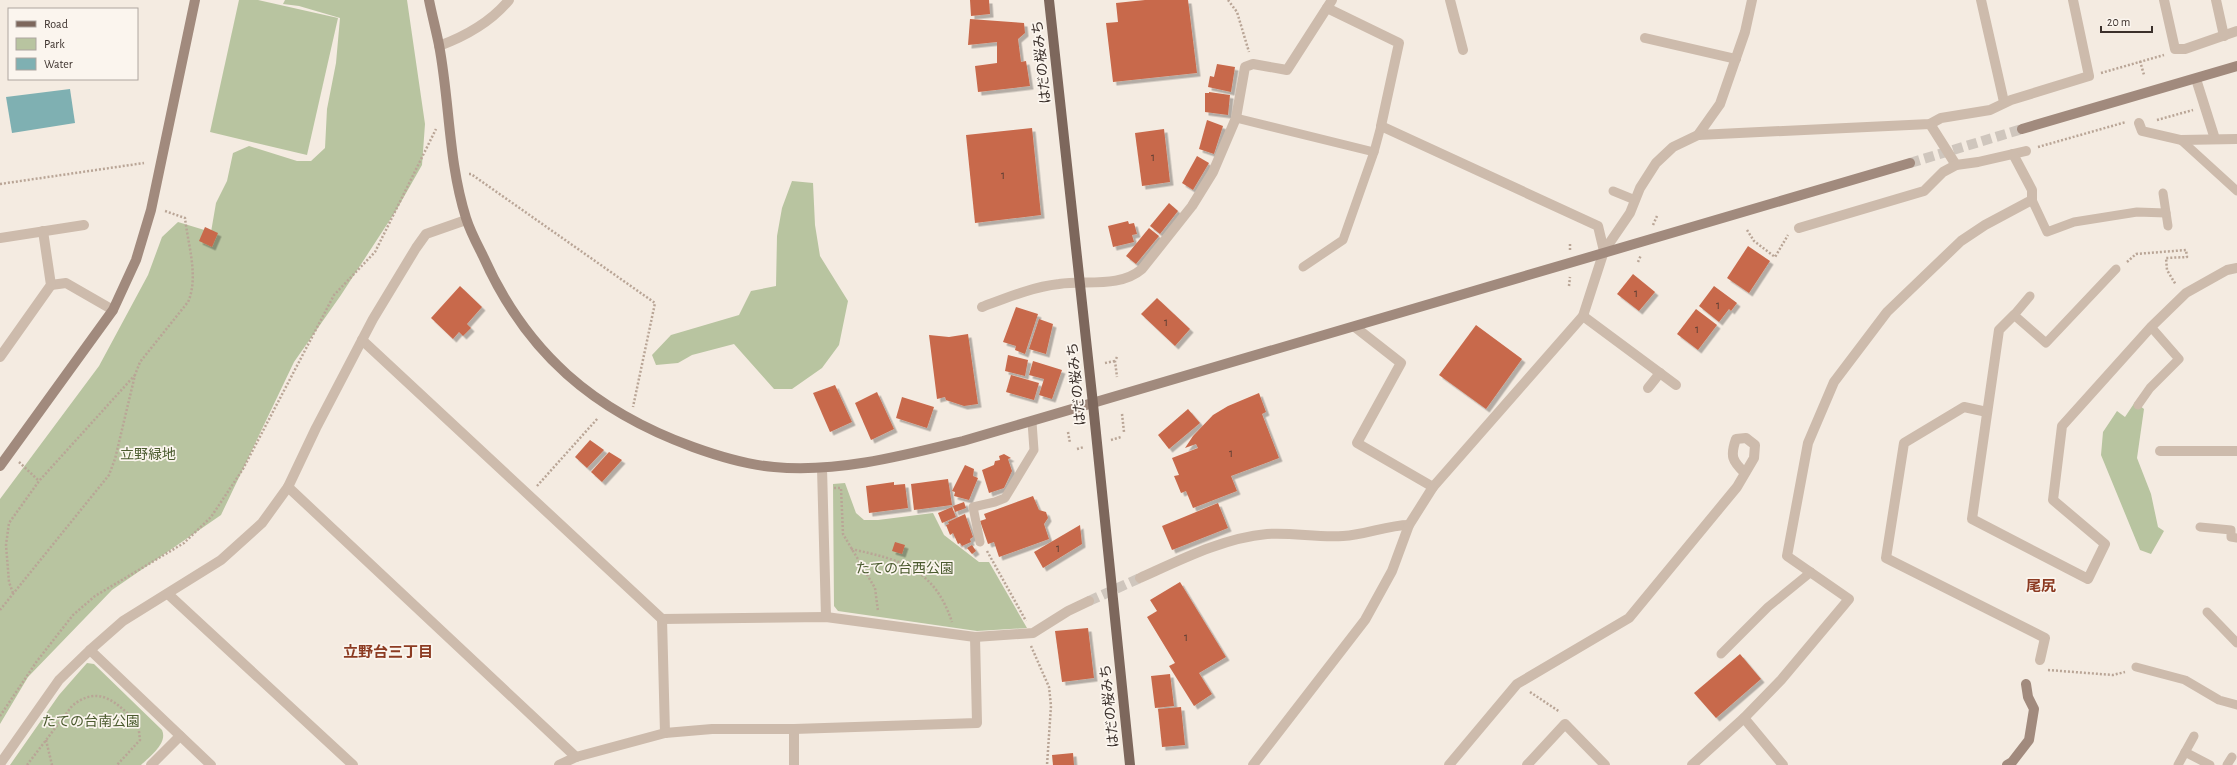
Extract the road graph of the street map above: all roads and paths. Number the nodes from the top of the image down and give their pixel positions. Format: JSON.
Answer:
{"nodes":[{"id":1,"x":194,"y":0,"type":"edge"},
{"id":2,"x":429,"y":0,"type":"edge"},
{"id":3,"x":510,"y":0,"type":"edge"},
{"id":4,"x":1049,"y":0,"type":"edge"},
{"id":5,"x":1228,"y":0,"type":"edge"},
{"id":6,"x":1450,"y":0,"type":"edge"},
{"id":7,"x":1752,"y":0,"type":"edge"},
{"id":8,"x":1981,"y":0,"type":"edge"},
{"id":9,"x":2073,"y":0,"type":"edge"},
{"id":10,"x":2164,"y":0,"type":"edge"},
{"id":11,"x":2216,"y":0,"type":"edge"},
{"id":12,"x":1330,"y":4,"type":"edge"},
{"id":13,"x":2237,"y":32,"type":"edge"},
{"id":14,"x":2224,"y":36,"type":"junction"},
{"id":15,"x":1645,"y":38,"type":"dead end"},
{"id":16,"x":439,"y":46,"type":"junction"},
{"id":17,"x":1463,"y":50,"type":"dead end"},
{"id":18,"x":2168,"y":53,"type":"dead end"},
{"id":19,"x":1736,"y":59,"type":"junction"},
{"id":20,"x":2140,"y":61,"type":"junction"},
{"id":21,"x":1253,"y":64,"type":"junction"},
{"id":22,"x":2237,"y":66,"type":"edge"},
{"id":23,"x":2096,"y":74,"type":"dead end"},
{"id":24,"x":2144,"y":75,"type":"dead end"},
{"id":25,"x":2196,"y":78,"type":"junction"},
{"id":26,"x":2004,"y":102,"type":"junction"},
{"id":27,"x":2196,"y":109,"type":"dead end"},
{"id":28,"x":1236,"y":118,"type":"junction"},
{"id":29,"x":2135,"y":121,"type":"joint"},
{"id":30,"x":2152,"y":122,"type":"dead end"},
{"id":31,"x":1930,"y":124,"type":"junction"},
{"id":32,"x":1381,"y":126,"type":"junction"},
{"id":33,"x":437,"y":129,"type":"dead end"},
{"id":34,"x":2022,"y":129,"type":"tunnel mouth"},
{"id":35,"x":1698,"y":135,"type":"junction"},
{"id":36,"x":2215,"y":139,"type":"junction"},
{"id":37,"x":2237,"y":139,"type":"edge"},
{"id":38,"x":2181,"y":140,"type":"junction"},
{"id":39,"x":2026,"y":151,"type":"joint"},
{"id":40,"x":1374,"y":152,"type":"junction"},
{"id":41,"x":2013,"y":154,"type":"junction"},
{"id":42,"x":1910,"y":162,"type":"tunnel mouth"},
{"id":43,"x":144,"y":163,"type":"dead end"},
{"id":44,"x":1956,"y":165,"type":"junction"},
{"id":45,"x":454,"y":176,"type":"junction"},
{"id":46,"x":0,"y":184,"type":"edge"},
{"id":47,"x":1613,"y":192,"type":"dead end"},
{"id":48,"x":2237,"y":192,"type":"edge"},
{"id":49,"x":2163,"y":193,"type":"dead end"},
{"id":50,"x":1635,"y":200,"type":"junction"},
{"id":51,"x":2032,"y":200,"type":"junction"},
{"id":52,"x":165,"y":211,"type":"dead end"},
{"id":53,"x":2166,"y":213,"type":"junction"},
{"id":54,"x":1657,"y":216,"type":"dead end"},
{"id":55,"x":466,"y":220,"type":"junction"},
{"id":56,"x":84,"y":225,"type":"dead end"},
{"id":57,"x":1653,"y":225,"type":"dead end"},
{"id":58,"x":2168,"y":226,"type":"dead end"},
{"id":59,"x":1747,"y":230,"type":"dead end"},
{"id":60,"x":1794,"y":230,"type":"joint"},
{"id":61,"x":43,"y":231,"type":"junction"},
{"id":62,"x":0,"y":238,"type":"edge"},
{"id":63,"x":1570,"y":243,"type":"dead end"},
{"id":64,"x":1570,"y":251,"type":"dead end"},
{"id":65,"x":1604,"y":251,"type":"junction"},
{"id":66,"x":1303,"y":267,"type":"dead end"},
{"id":67,"x":2237,"y":268,"type":"edge"},
{"id":68,"x":2116,"y":269,"type":"joint"},
{"id":69,"x":1570,"y":275,"type":"dead end"},
{"id":70,"x":1080,"y":282,"type":"junction"},
{"id":71,"x":51,"y":285,"type":"junction"},
{"id":72,"x":1569,"y":286,"type":"dead end"},
{"id":73,"x":2186,"y":293,"type":"junction"},
{"id":74,"x":2030,"y":296,"type":"dead end"},
{"id":75,"x":982,"y":307,"type":"dead end"},
{"id":76,"x":113,"y":310,"type":"junction"},
{"id":77,"x":2014,"y":314,"type":"junction"},
{"id":78,"x":1583,"y":316,"type":"junction"},
{"id":79,"x":1355,"y":327,"type":"junction"},
{"id":80,"x":2151,"y":327,"type":"junction"},
{"id":81,"x":362,"y":340,"type":"junction"},
{"id":82,"x":0,"y":357,"type":"edge"},
{"id":83,"x":1117,"y":357,"type":"dead end"},
{"id":84,"x":1115,"y":360,"type":"junction"},
{"id":85,"x":1105,"y":363,"type":"dead end"},
{"id":86,"x":1077,"y":371,"type":"dead end"},
{"id":87,"x":1071,"y":373,"type":"dead end"},
{"id":88,"x":1660,"y":373,"type":"junction"},
{"id":89,"x":135,"y":375,"type":"junction"},
{"id":90,"x":1117,"y":377,"type":"dead end"},
{"id":91,"x":1676,"y":385,"type":"dead end"},
{"id":92,"x":1648,"y":388,"type":"dead end"},
{"id":93,"x":1093,"y":404,"type":"junction"},
{"id":94,"x":2138,"y":405,"type":"dead end"},
{"id":95,"x":1987,"y":412,"type":"junction"},
{"id":96,"x":1122,"y":414,"type":"dead end"},
{"id":97,"x":598,"y":418,"type":"dead end"},
{"id":98,"x":631,"y":420,"type":"junction"},
{"id":99,"x":1032,"y":422,"type":"junction"},
{"id":100,"x":1068,"y":432,"type":"dead end"},
{"id":101,"x":1124,"y":432,"type":"dead end"},
{"id":102,"x":1121,"y":437,"type":"dead end"},
{"id":103,"x":1110,"y":440,"type":"dead end"},
{"id":104,"x":1070,"y":443,"type":"dead end"},
{"id":105,"x":1085,"y":447,"type":"dead end"},
{"id":106,"x":1077,"y":449,"type":"dead end"},
{"id":107,"x":2160,"y":451,"type":"dead end"},
{"id":108,"x":2237,"y":451,"type":"edge"},
{"id":109,"x":19,"y":462,"type":"dead end"},
{"id":110,"x":0,"y":466,"type":"edge"},
{"id":111,"x":822,"y":468,"type":"junction"},
{"id":112,"x":1745,"y":473,"type":"dead end"},
{"id":113,"x":39,"y":481,"type":"junction"},
{"id":114,"x":288,"y":487,"type":"junction"},
{"id":115,"x":1434,"y":487,"type":"junction"},
{"id":116,"x":823,"y":489,"type":"junction"},
{"id":117,"x":528,"y":496,"type":"junction"},
{"id":118,"x":1410,"y":525,"type":"junction"},
{"id":119,"x":2200,"y":527,"type":"dead end"},
{"id":120,"x":2237,"y":538,"type":"edge"},
{"id":121,"x":980,"y":542,"type":"dead end"},
{"id":122,"x":850,"y":549,"type":"junction"},
{"id":123,"x":990,"y":555,"type":"dead end"},
{"id":124,"x":1811,"y":572,"type":"junction"},
{"id":125,"x":1140,"y":578,"type":"tunnel mouth"},
{"id":126,"x":13,"y":593,"type":"junction"},
{"id":127,"x":168,"y":594,"type":"junction"},
{"id":128,"x":1089,"y":601,"type":"tunnel mouth"},
{"id":129,"x":876,"y":606,"type":"dead end"},
{"id":130,"x":0,"y":610,"type":"edge"},
{"id":131,"x":2207,"y":612,"type":"dead end"},
{"id":132,"x":826,"y":616,"type":"junction"},
{"id":133,"x":662,"y":619,"type":"junction"},
{"id":134,"x":1026,"y":621,"type":"dead end"},
{"id":135,"x":952,"y":622,"type":"dead end"},
{"id":136,"x":1026,"y":635,"type":"junction"},
{"id":137,"x":975,"y":637,"type":"junction"},
{"id":138,"x":2237,"y":643,"type":"edge"},
{"id":139,"x":90,"y":650,"type":"junction"},
{"id":140,"x":1721,"y":654,"type":"dead end"},
{"id":141,"x":2041,"y":665,"type":"joint"},
{"id":142,"x":2136,"y":667,"type":"joint"},
{"id":143,"x":1517,"y":684,"type":"junction"},
{"id":144,"x":2026,"y":684,"type":"dead end"},
{"id":145,"x":2237,"y":705,"type":"edge"},
{"id":146,"x":1559,"y":711,"type":"dead end"},
{"id":147,"x":0,"y":716,"type":"edge"},
{"id":148,"x":1744,"y":718,"type":"junction"},
{"id":149,"x":794,"y":729,"type":"junction"},
{"id":150,"x":665,"y":733,"type":"junction"},
{"id":151,"x":180,"y":736,"type":"junction"},
{"id":152,"x":2194,"y":736,"type":"dead end"},
{"id":153,"x":46,"y":739,"type":"junction"},
{"id":154,"x":2185,"y":752,"type":"junction"},
{"id":155,"x":576,"y":757,"type":"junction"},
{"id":156,"x":2232,"y":757,"type":"dead end"},
{"id":157,"x":0,"y":764,"type":"edge"},
{"id":158,"x":27,"y":765,"type":"edge"},
{"id":159,"x":52,"y":765,"type":"edge"},
{"id":160,"x":117,"y":765,"type":"edge"},
{"id":161,"x":151,"y":765,"type":"edge"},
{"id":162,"x":211,"y":765,"type":"edge"},
{"id":163,"x":353,"y":765,"type":"edge"},
{"id":164,"x":559,"y":765,"type":"edge"},
{"id":165,"x":794,"y":765,"type":"edge"},
{"id":166,"x":1047,"y":765,"type":"edge"},
{"id":167,"x":1130,"y":765,"type":"edge"},
{"id":168,"x":1252,"y":765,"type":"edge"},
{"id":169,"x":1449,"y":765,"type":"edge"},
{"id":170,"x":1526,"y":765,"type":"edge"},
{"id":171,"x":1605,"y":765,"type":"edge"},
{"id":172,"x":1692,"y":765,"type":"edge"},
{"id":173,"x":1782,"y":765,"type":"edge"},
{"id":174,"x":2007,"y":765,"type":"edge"},
{"id":175,"x":2178,"y":765,"type":"edge"},
{"id":176,"x":2210,"y":765,"type":"edge"},
{"id":177,"x":2227,"y":765,"type":"edge"}],
"edges":[{"from":1,"to":76,"type":"street"},
{"from":2,"to":16,"type":"street"},
{"from":3,"to":16,"type":"street"},
{"from":4,"to":70,"type":"main road","name":"はだの桜みち"},
{"from":5,"to":21,"type":"path"},
{"from":6,"to":17,"type":"street"},
{"from":7,"to":19,"type":"street"},
{"from":8,"to":26,"type":"street"},
{"from":9,"to":26,"type":"street"},
{"from":10,"to":14,"type":"street"},
{"from":11,"to":14,"type":"street"},
{"from":12,"to":21,"type":"street"},
{"from":12,"to":32,"type":"street"},
{"from":13,"to":14,"type":"street"},
{"from":15,"to":19,"type":"street"},
{"from":16,"to":45,"type":"street"},
{"from":18,"to":20,"type":"path"},
{"from":19,"to":35,"type":"street"},
{"from":20,"to":23,"type":"path"},
{"from":20,"to":24,"type":"path"},
{"from":21,"to":28,"type":"street"},
{"from":22,"to":25,"type":"street"},
{"from":25,"to":34,"type":"street"},
{"from":25,"to":36,"type":"street"},
{"from":26,"to":31,"type":"street"},
{"from":27,"to":30,"type":"path"},
{"from":28,"to":40,"type":"lane"},
{"from":28,"to":70,"type":"street"},
{"from":29,"to":38,"type":"street"},
{"from":29,"to":39,"type":"path"},
{"from":31,"to":35,"type":"street"},
{"from":31,"to":44,"type":"street"},
{"from":32,"to":40,"type":"lane"},
{"from":32,"to":65,"type":"street"},
{"from":33,"to":147,"type":"path"},
{"from":35,"to":50,"type":"street"},
{"from":36,"to":37,"type":"street"},
{"from":36,"to":38,"type":"street"},
{"from":38,"to":48,"type":"lane"},
{"from":39,"to":41,"type":"street"},
{"from":40,"to":66,"type":"lane"},
{"from":41,"to":44,"type":"street"},
{"from":41,"to":51,"type":"street"},
{"from":42,"to":65,"type":"street"},
{"from":43,"to":46,"type":"path"},
{"from":44,"to":60,"type":"street"},
{"from":45,"to":55,"type":"street"},
{"from":45,"to":98,"type":"path"},
{"from":47,"to":50,"type":"lane"},
{"from":49,"to":53,"type":"lane"},
{"from":50,"to":65,"type":"street"},
{"from":51,"to":53,"type":"lane"},
{"from":51,"to":124,"type":"street"},
{"from":52,"to":89,"type":"path"},
{"from":53,"to":58,"type":"lane"},
{"from":54,"to":57,"type":"path"},
{"from":55,"to":81,"type":"street"},
{"from":55,"to":98,"type":"street"},
{"from":56,"to":61,"type":"street"},
{"from":59,"to":60,"type":"path"},
{"from":61,"to":62,"type":"street"},
{"from":61,"to":71,"type":"street"},
{"from":63,"to":64,"type":"path"},
{"from":65,"to":78,"type":"street"},
{"from":65,"to":79,"type":"street"},
{"from":67,"to":73,"type":"street"},
{"from":68,"to":73,"type":"path"},
{"from":68,"to":77,"type":"lane"},
{"from":69,"to":72,"type":"path"},
{"from":70,"to":75,"type":"street"},
{"from":70,"to":93,"type":"main road","name":"はだの桜みち"},
{"from":71,"to":76,"type":"street"},
{"from":71,"to":82,"type":"street"},
{"from":73,"to":80,"type":"street"},
{"from":74,"to":77,"type":"lane"},
{"from":76,"to":110,"type":"street"},
{"from":77,"to":95,"type":"street"},
{"from":78,"to":88,"type":"street"},
{"from":78,"to":115,"type":"street"},
{"from":79,"to":93,"type":"street"},
{"from":79,"to":115,"type":"street"},
{"from":80,"to":94,"type":"lane"},
{"from":80,"to":95,"type":"street"},
{"from":81,"to":114,"type":"street"},
{"from":81,"to":117,"type":"street"},
{"from":83,"to":84,"type":"path"},
{"from":84,"to":85,"type":"path"},
{"from":84,"to":90,"type":"path"},
{"from":86,"to":87,"type":"path"},
{"from":88,"to":91,"type":"street"},
{"from":88,"to":92,"type":"street"},
{"from":89,"to":113,"type":"path"},
{"from":89,"to":126,"type":"path"},
{"from":93,"to":99,"type":"street"},
{"from":93,"to":167,"type":"main road","name":"はだの桜みち"},
{"from":95,"to":141,"type":"street"},
{"from":96,"to":101,"type":"path"},
{"from":97,"to":117,"type":"path"},
{"from":98,"to":111,"type":"street"},
{"from":99,"to":111,"type":"street"},
{"from":99,"to":121,"type":"lane"},
{"from":100,"to":104,"type":"path","name":"はだの桜みち"},
{"from":102,"to":103,"type":"path"},
{"from":105,"to":106,"type":"path"},
{"from":107,"to":108,"type":"street"},
{"from":109,"to":113,"type":"path"},
{"from":111,"to":116,"type":"street"},
{"from":112,"to":143,"type":"street"},
{"from":113,"to":126,"type":"path"},
{"from":114,"to":127,"type":"street"},
{"from":114,"to":155,"type":"street"},
{"from":115,"to":118,"type":"street"},
{"from":116,"to":122,"type":"path"},
{"from":116,"to":132,"type":"street"},
{"from":117,"to":133,"type":"street"},
{"from":118,"to":125,"type":"street"},
{"from":118,"to":168,"type":"street"},
{"from":119,"to":120,"type":"lane"},
{"from":122,"to":129,"type":"path"},
{"from":122,"to":135,"type":"path"},
{"from":123,"to":134,"type":"path"},
{"from":124,"to":140,"type":"lane"},
{"from":124,"to":148,"type":"street"},
{"from":126,"to":130,"type":"path"},
{"from":127,"to":139,"type":"street"},
{"from":127,"to":163,"type":"street"},
{"from":128,"to":136,"type":"street"},
{"from":131,"to":138,"type":"lane"},
{"from":132,"to":133,"type":"street"},
{"from":132,"to":137,"type":"street"},
{"from":133,"to":150,"type":"street"},
{"from":136,"to":137,"type":"street"},
{"from":136,"to":166,"type":"path"},
{"from":137,"to":149,"type":"street"},
{"from":139,"to":151,"type":"street"},
{"from":139,"to":157,"type":"street"},
{"from":141,"to":142,"type":"path"},
{"from":142,"to":145,"type":"lane"},
{"from":143,"to":146,"type":"path"},
{"from":143,"to":169,"type":"street"},
{"from":144,"to":174,"type":"street"},
{"from":148,"to":172,"type":"street"},
{"from":148,"to":173,"type":"street"},
{"from":149,"to":150,"type":"street"},
{"from":149,"to":165,"type":"street"},
{"from":150,"to":155,"type":"street"},
{"from":151,"to":161,"type":"street"},
{"from":151,"to":162,"type":"street"},
{"from":152,"to":154,"type":"lane"},
{"from":153,"to":158,"type":"path"},
{"from":153,"to":159,"type":"path"},
{"from":153,"to":160,"type":"path"},
{"from":154,"to":175,"type":"lane"},
{"from":154,"to":176,"type":"lane"},
{"from":155,"to":164,"type":"street"},
{"from":156,"to":177,"type":"lane"},
{"from":170,"to":171,"type":"street"}]}
